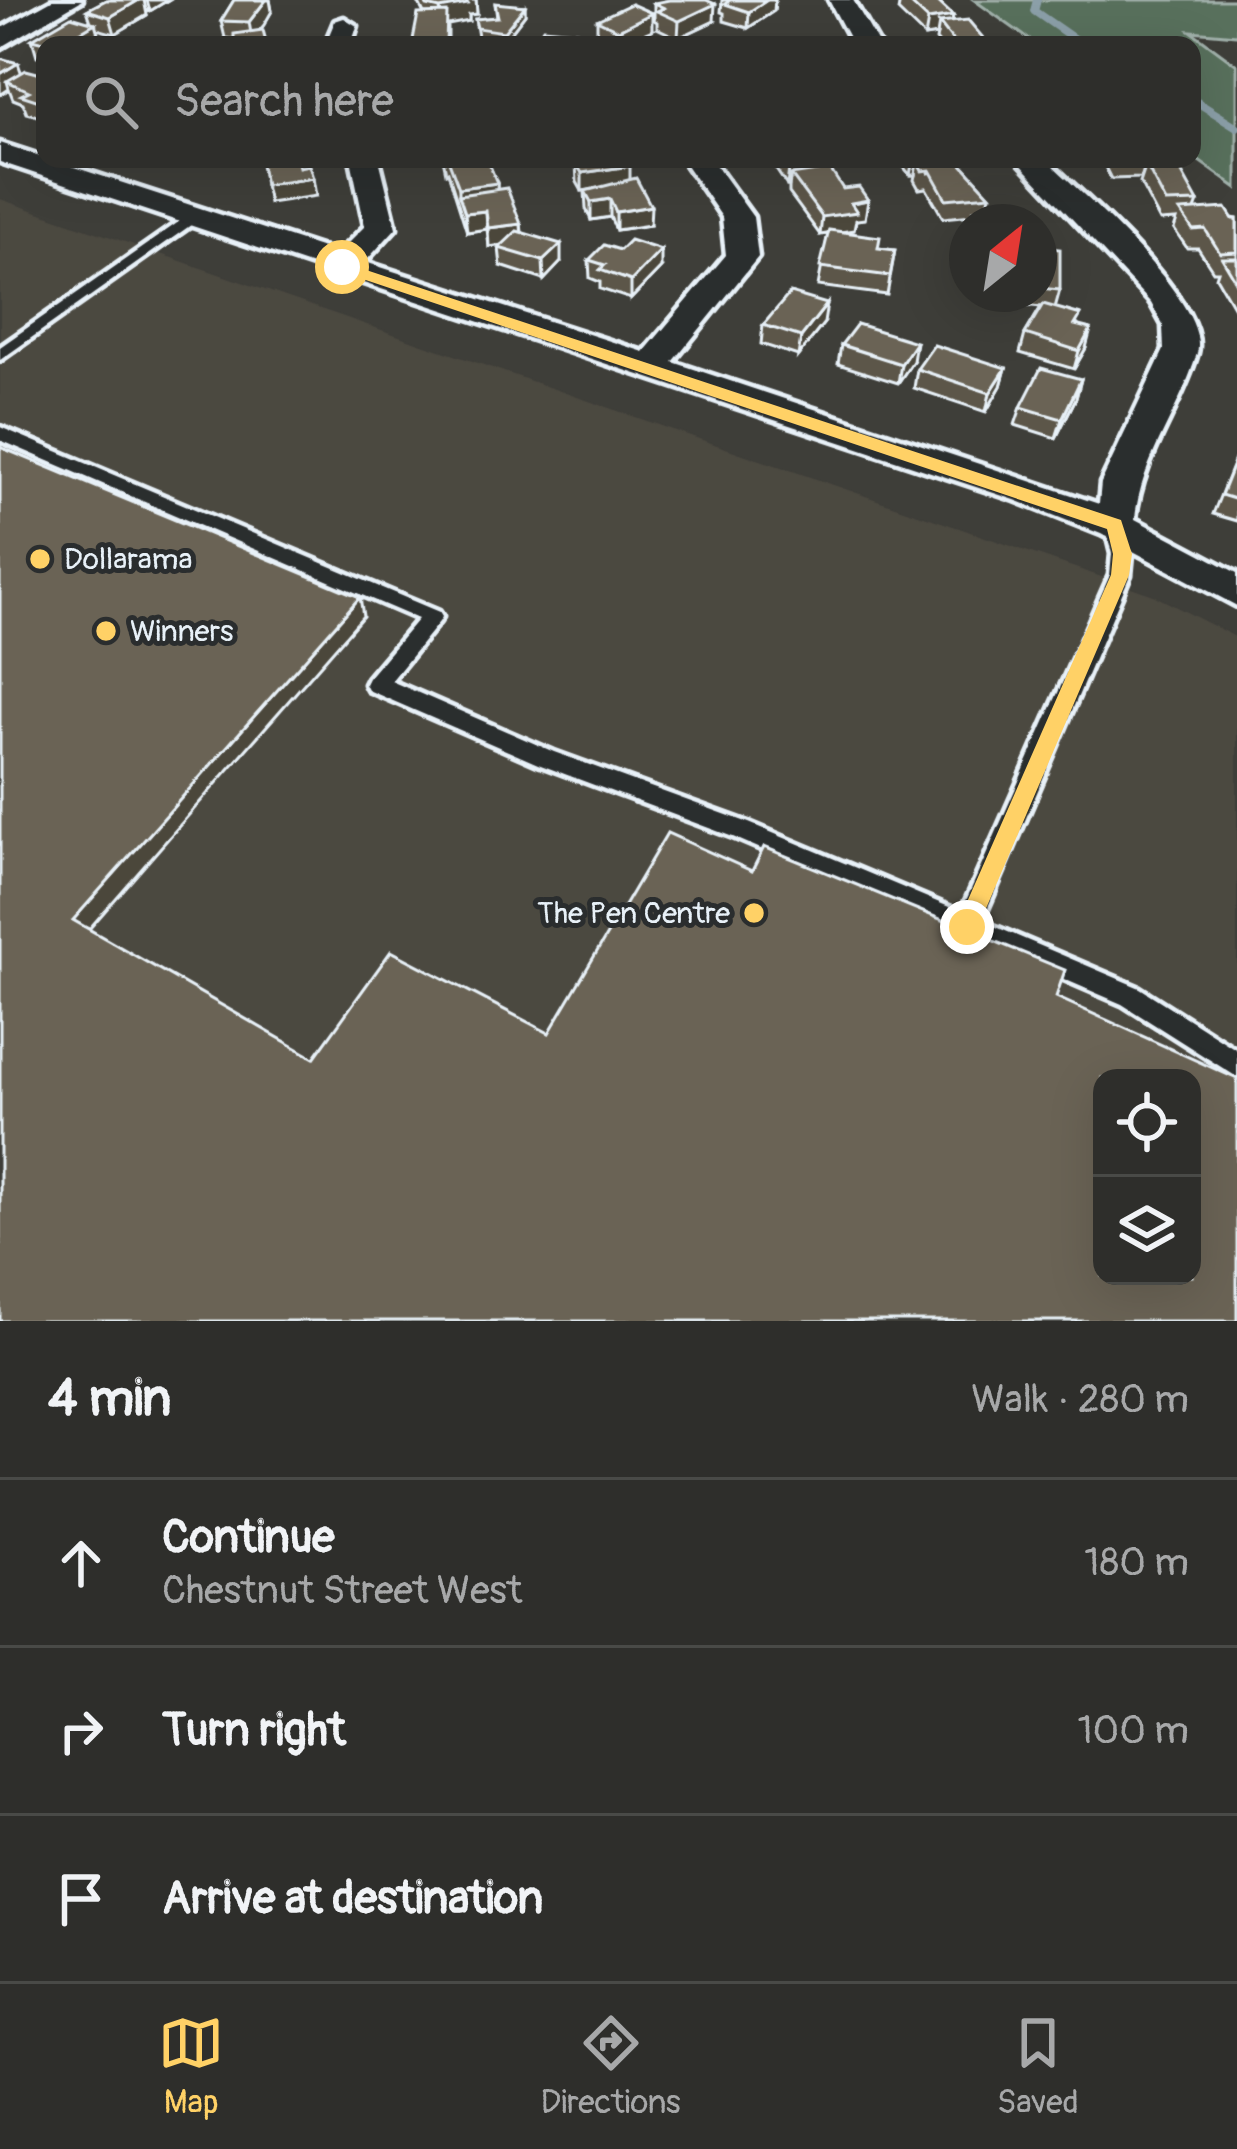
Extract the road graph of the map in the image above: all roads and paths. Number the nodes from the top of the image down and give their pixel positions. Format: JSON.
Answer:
{"nodes":[{"id":1,"x":70,"y":0,"type":"edge"},
{"id":2,"x":841,"y":0,"type":"edge"},
{"id":3,"x":853,"y":36,"type":"edge"},
{"id":4,"x":0,"y":40,"type":"edge"},
{"id":5,"x":0,"y":152,"type":"edge"},
{"id":6,"x":36,"y":164,"type":"edge"},
{"id":7,"x":48,"y":168,"type":"edge"},
{"id":8,"x":367,"y":168,"type":"edge"},
{"id":9,"x":702,"y":168,"type":"edge"},
{"id":10,"x":1039,"y":168,"type":"edge"},
{"id":11,"x":193,"y":217,"type":"junction"},
{"id":12,"x":342,"y":267,"type":"junction"},
{"id":13,"x":0,"y":355,"type":"edge"},
{"id":14,"x":650,"y":368,"type":"junction"},
{"id":15,"x":0,"y":433,"type":"edge"},
{"id":16,"x":1115,"y":525,"type":"junction"},
{"id":17,"x":1237,"y":592,"type":"edge"},
{"id":18,"x":967,"y":927,"type":"junction"},
{"id":19,"x":1237,"y":1065,"type":"edge"}],
"edges":[{"from":1,"to":4,"type":"street"},
{"from":2,"to":3,"type":"street"},
{"from":5,"to":6,"type":"street"},
{"from":7,"to":11,"type":"street"},
{"from":8,"to":12,"type":"street"},
{"from":9,"to":14,"type":"street"},
{"from":10,"to":16,"type":"street"},
{"from":11,"to":12,"type":"street"},
{"from":11,"to":13,"type":"lane"},
{"from":12,"to":14,"type":"street"},
{"from":14,"to":16,"type":"street"},
{"from":15,"to":18,"type":"lane"},
{"from":16,"to":17,"type":"street"},
{"from":16,"to":18,"type":"lane"},
{"from":18,"to":19,"type":"lane"}]}
